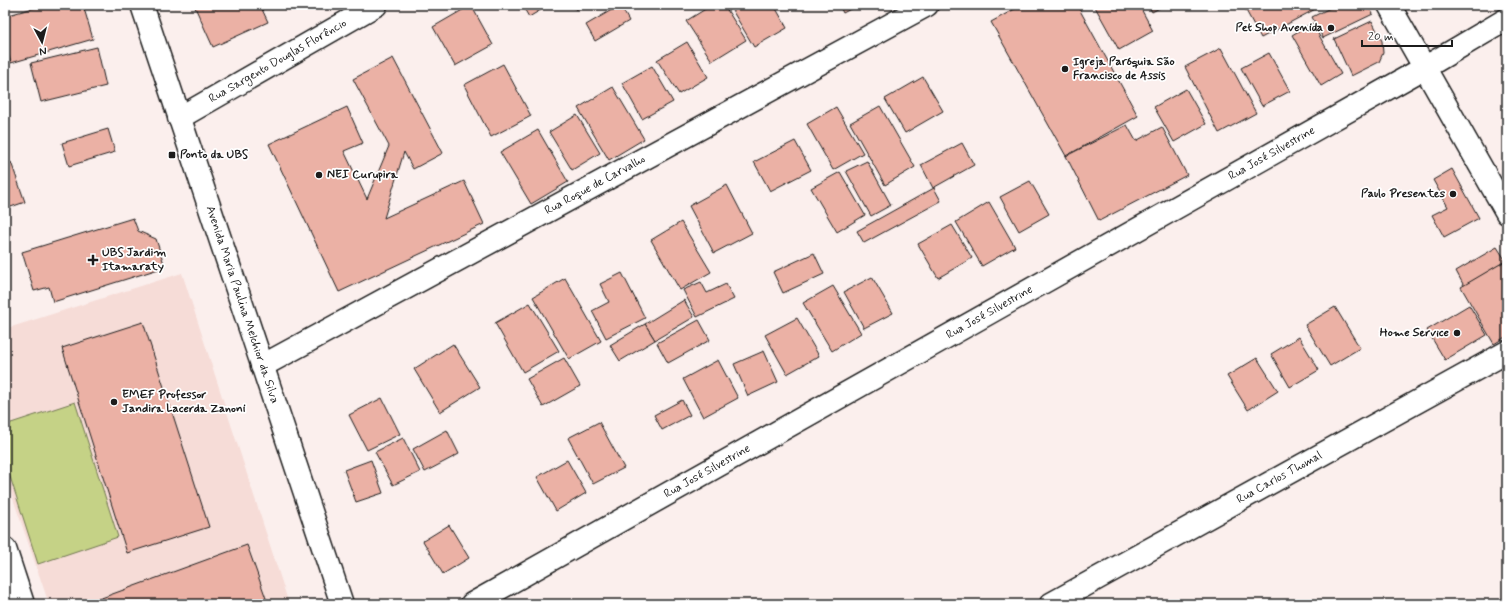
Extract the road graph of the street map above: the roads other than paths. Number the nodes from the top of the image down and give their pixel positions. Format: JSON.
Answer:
{"nodes":[{"id":1,"x":142,"y":5,"type":"edge"},
{"id":2,"x":376,"y":5,"type":"edge"},
{"id":3,"x":927,"y":5,"type":"edge"},
{"id":4,"x":1389,"y":5,"type":"edge"},
{"id":5,"x":1507,"y":19,"type":"edge"},
{"id":6,"x":1424,"y":68,"type":"junction"},
{"id":7,"x":179,"y":118,"type":"junction"},
{"id":8,"x":1507,"y":213,"type":"edge"},
{"id":9,"x":1507,"y":352,"type":"edge"},
{"id":10,"x":262,"y":366,"type":"junction"},
{"id":11,"x":5,"y":549,"type":"edge"},
{"id":12,"x":23,"y":604,"type":"edge"},
{"id":13,"x":342,"y":604,"type":"edge"},
{"id":14,"x":472,"y":604,"type":"edge"},
{"id":15,"x":1051,"y":604,"type":"edge"}],
"edges":[{"from":1,"to":7,"type":"street","name":"Avenida Maria Paulina Melchior da Silva"},
{"from":2,"to":7,"type":"street","name":"Rua Sargento Douglas Florêncio"},
{"from":3,"to":10,"type":"street","name":"Rua Roque de Carvalho"},
{"from":4,"to":6,"type":"street"},
{"from":5,"to":6,"type":"street","name":"Rua José Silvestrine"},
{"from":6,"to":8,"type":"street"},
{"from":6,"to":14,"type":"street","name":"Rua José Silvestrine"},
{"from":7,"to":10,"type":"street","name":"Avenida Maria Paulina Melchior da Silva"},
{"from":9,"to":15,"type":"street","name":"Rua Carlos Thomal"},
{"from":10,"to":13,"type":"street","name":"Avenida Maria Paulina Melchior da Silva"},
{"from":11,"to":12,"type":"street"}]}
